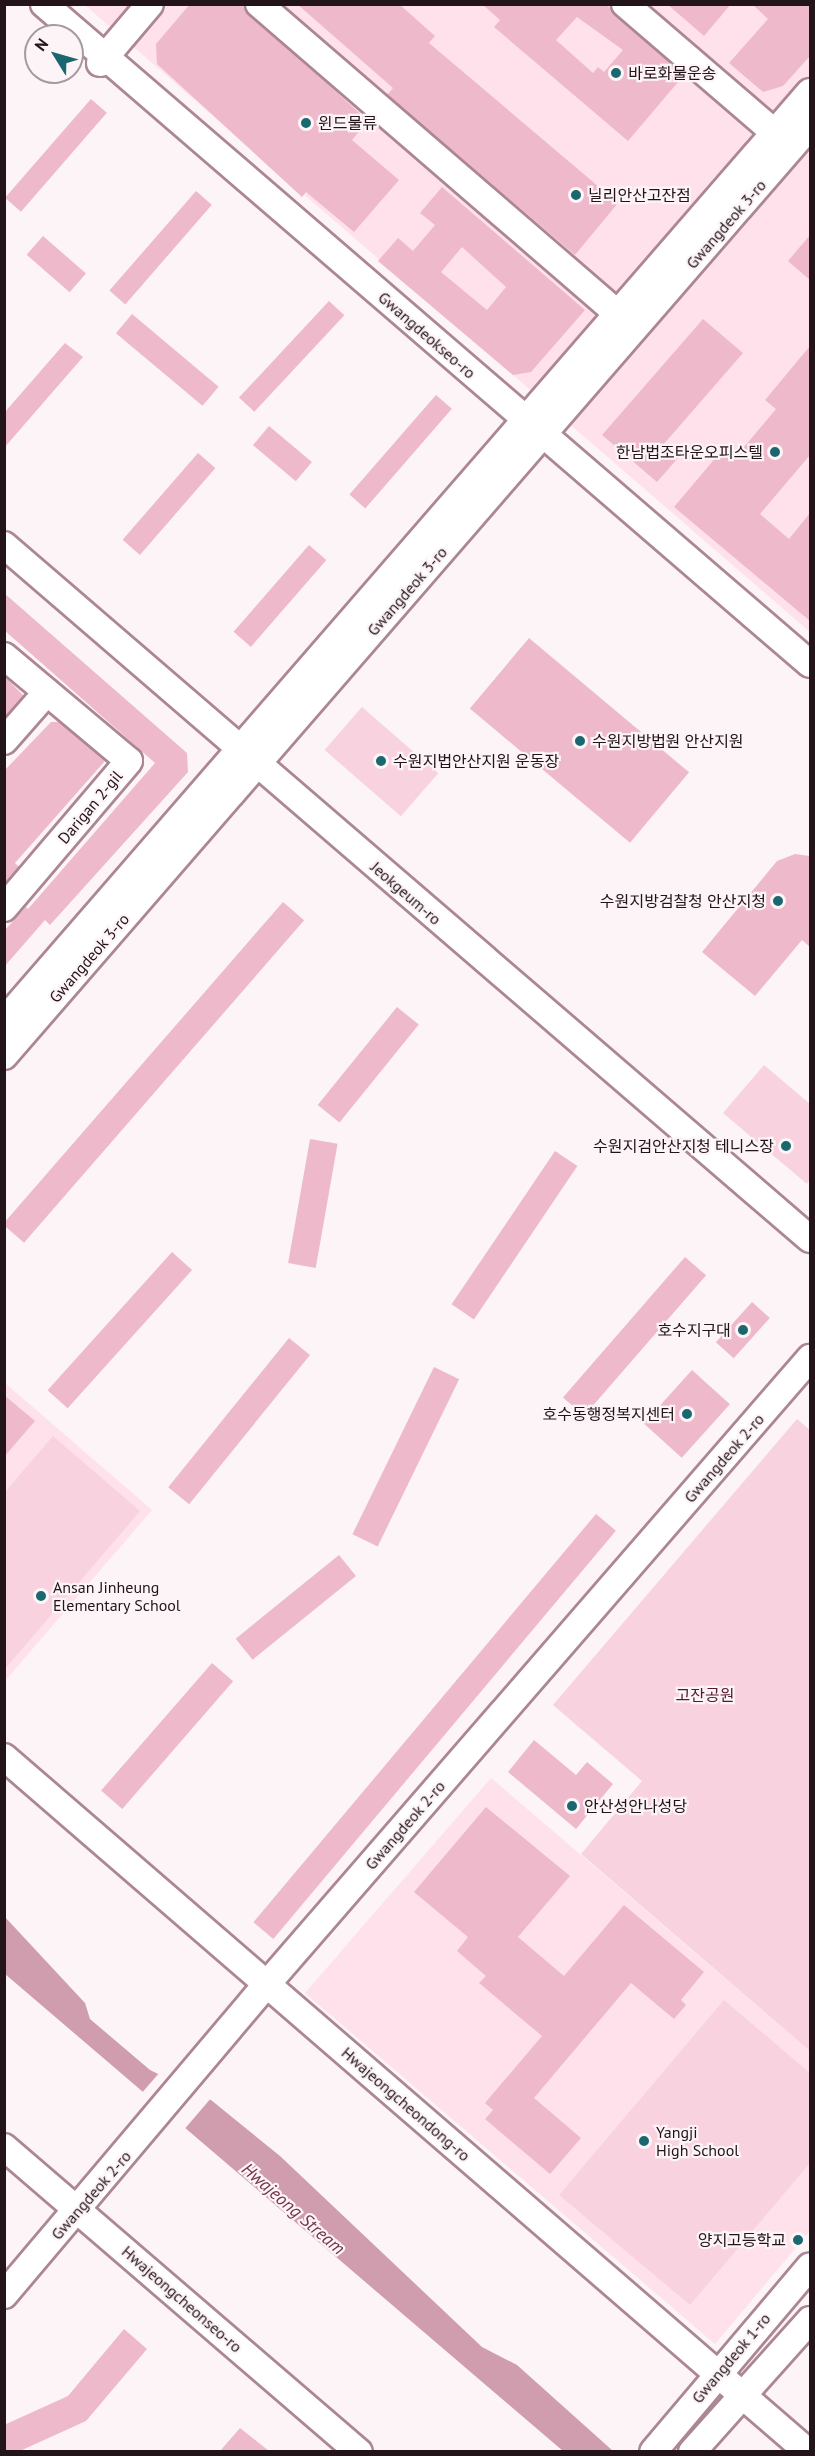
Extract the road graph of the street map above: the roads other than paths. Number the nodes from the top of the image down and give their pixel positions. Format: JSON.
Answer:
{"nodes":[{"id":1,"x":44,"y":4,"type":"edge"},
{"id":2,"x":150,"y":4,"type":"edge"},
{"id":3,"x":259,"y":4,"type":"edge"},
{"id":4,"x":625,"y":4,"type":"edge"},
{"id":5,"x":102,"y":60,"type":"junction"},
{"id":6,"x":810,"y":92,"type":"edge"},
{"id":7,"x":810,"y":126,"type":"edge"},
{"id":8,"x":774,"y":132,"type":"junction"},
{"id":9,"x":617,"y":313,"type":"junction"},
{"id":10,"x":534,"y":427,"type":"junction"},
{"id":11,"x":9,"y":558,"type":"edge"},
{"id":12,"x":4,"y":656,"type":"edge"},
{"id":13,"x":810,"y":664,"type":"edge"},
{"id":14,"x":46,"y":692,"type":"junction"},
{"id":15,"x":4,"y":741,"type":"edge"},
{"id":16,"x":248,"y":757,"type":"junction"},
{"id":17,"x":4,"y":908,"type":"edge"},
{"id":18,"x":4,"y":1021,"type":"edge"},
{"id":19,"x":4,"y":1056,"type":"edge"},
{"id":20,"x":810,"y":1239,"type":"edge"},
{"id":21,"x":810,"y":1358,"type":"edge"},
{"id":22,"x":4,"y":1757,"type":"edge"},
{"id":23,"x":267,"y":1984,"type":"junction"},
{"id":24,"x":4,"y":2146,"type":"edge"},
{"id":25,"x":78,"y":2209,"type":"junction"},
{"id":26,"x":810,"y":2266,"type":"edge"},
{"id":27,"x":4,"y":2295,"type":"edge"},
{"id":28,"x":810,"y":2320,"type":"edge"},
{"id":29,"x":717,"y":2373,"type":"junction"},
{"id":30,"x":744,"y":2396,"type":"junction"},
{"id":31,"x":660,"y":2443,"type":"edge"},
{"id":32,"x":359,"y":2451,"type":"edge"},
{"id":33,"x":692,"y":2451,"type":"edge"},
{"id":34,"x":808,"y":2451,"type":"edge"}],
"edges":[{"from":1,"to":5,"type":"street","name":"Gwangdeokseo-ro"},
{"from":2,"to":5,"type":"street"},
{"from":3,"to":9,"type":"street"},
{"from":4,"to":8,"type":"street"},
{"from":5,"to":10,"type":"street","name":"Gwangdeokseo-ro"},
{"from":6,"to":8,"type":"street","name":"Gwangdeok 3-ro"},
{"from":7,"to":10,"type":"street","name":"Gwangdeok 3-ro"},
{"from":8,"to":9,"type":"street","name":"Gwangdeok 3-ro"},
{"from":9,"to":10,"type":"street","name":"Gwangdeok 3-ro"},
{"from":10,"to":13,"type":"street","name":"Gwangdeokseo-ro"},
{"from":10,"to":16,"type":"street","name":"Gwangdeok 3-ro"},
{"from":11,"to":16,"type":"street","name":"Jeokgeum-ro"},
{"from":12,"to":14,"type":"street","name":"Darigan 2-gil"},
{"from":14,"to":15,"type":"street"},
{"from":14,"to":17,"type":"street","name":"Darigan 2-gil"},
{"from":16,"to":18,"type":"street","name":"Gwangdeok 3-ro"},
{"from":16,"to":19,"type":"street","name":"Gwangdeok 3-ro"},
{"from":16,"to":20,"type":"street","name":"Jeokgeum-ro"},
{"from":21,"to":23,"type":"street","name":"Gwangdeok 2-ro"},
{"from":22,"to":23,"type":"street","name":"Hwajeongcheondong-ro"},
{"from":23,"to":25,"type":"street","name":"Gwangdeok 2-ro"},
{"from":23,"to":29,"type":"street","name":"Hwajeongcheondong-ro"},
{"from":24,"to":25,"type":"street","name":"Hwajeongcheonseo-ro"},
{"from":25,"to":27,"type":"street","name":"Gwangdeok 2-ro"},
{"from":25,"to":32,"type":"street","name":"Hwajeongcheonseo-ro"},
{"from":26,"to":29,"type":"street","name":"Gwangdeok 1-ro"},
{"from":28,"to":30,"type":"street","name":"Gwangdeok 1-ro"},
{"from":29,"to":30,"type":"street","name":"Hwajeongcheondong-ro"},
{"from":29,"to":31,"type":"street","name":"Gwangdeok 1-ro"},
{"from":30,"to":33,"type":"street","name":"Gwangdeok 1-ro"},
{"from":30,"to":34,"type":"street","name":"Hwajeongcheondong-ro"}]}
